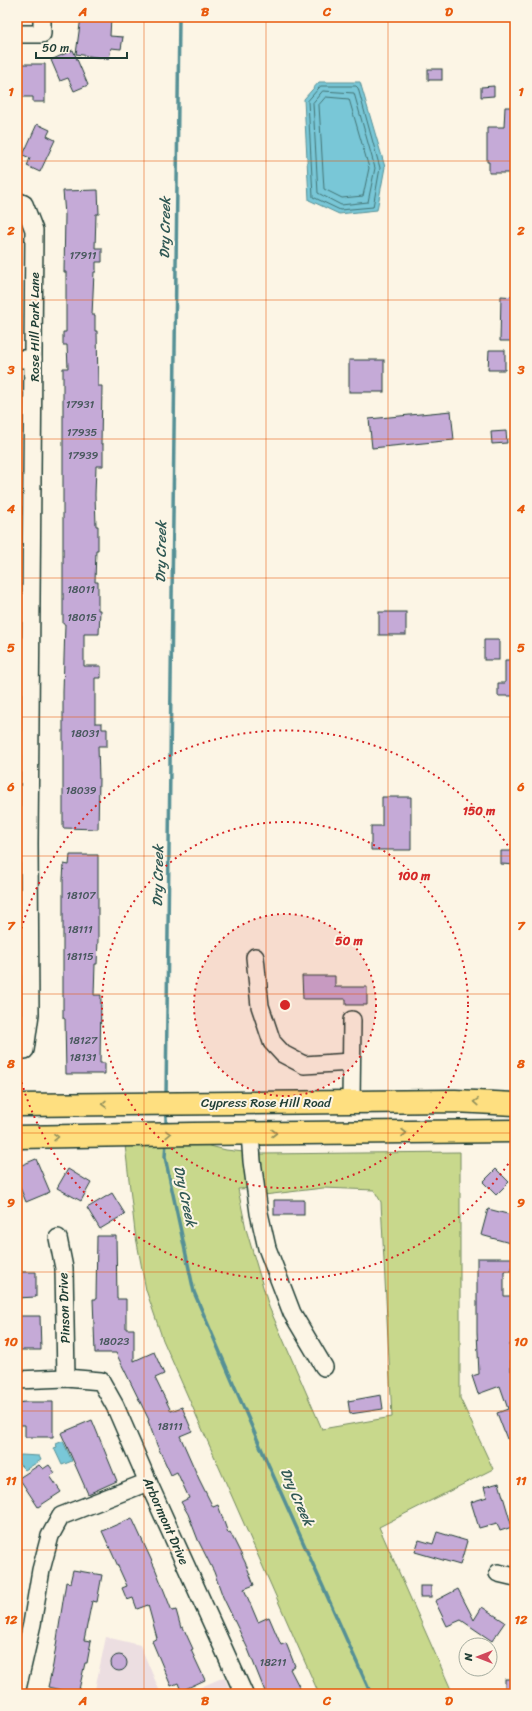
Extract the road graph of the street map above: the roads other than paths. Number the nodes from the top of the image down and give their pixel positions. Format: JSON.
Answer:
{"nodes":[{"id":1,"x":42,"y":25,"type":"edge"},
{"id":2,"x":17,"y":34,"type":"edge"},
{"id":3,"x":20,"y":203,"type":"edge"},
{"id":4,"x":25,"y":359,"type":"edge"},
{"id":5,"x":24,"y":518,"type":"edge"},
{"id":6,"x":24,"y":681,"type":"edge"},
{"id":7,"x":23,"y":844,"type":"edge"},
{"id":8,"x":255,"y":957,"type":"dead end"},
{"id":9,"x":352,"y":1020,"type":"dead end"},
{"id":10,"x":25,"y":1050,"type":"dead end"},
{"id":11,"x":351,"y":1062,"type":"junction"},
{"id":12,"x":351,"y":1102,"type":"junction"},
{"id":13,"x":515,"y":1104,"type":"edge"},
{"id":14,"x":17,"y":1105,"type":"edge"},
{"id":15,"x":515,"y":1131,"type":"edge"},
{"id":16,"x":250,"y":1133,"type":"junction"},
{"id":17,"x":17,"y":1137,"type":"edge"},
{"id":18,"x":58,"y":1238,"type":"dead end"},
{"id":19,"x":324,"y":1368,"type":"dead end"},
{"id":20,"x":66,"y":1378,"type":"junction"},
{"id":21,"x":17,"y":1380,"type":"edge"},
{"id":22,"x":148,"y":1482,"type":"junction"},
{"id":23,"x":498,"y":1573,"type":"dead end"},
{"id":24,"x":515,"y":1577,"type":"edge"},
{"id":25,"x":17,"y":1689,"type":"edge"},
{"id":26,"x":244,"y":1694,"type":"edge"}],
"edges":[{"from":1,"to":2,"type":"street"},
{"from":3,"to":4,"type":"street","name":"Rose Hill Park Lane"},
{"from":4,"to":5,"type":"street","name":"Rose Hill Park Lane"},
{"from":5,"to":6,"type":"street","name":"Rose Hill Park Lane"},
{"from":6,"to":7,"type":"street","name":"Rose Hill Park Lane"},
{"from":7,"to":10,"type":"street","name":"Rose Hill Park Lane"},
{"from":8,"to":11,"type":"street"},
{"from":9,"to":11,"type":"street"},
{"from":11,"to":12,"type":"street"},
{"from":13,"to":12,"type":"main road","name":"Cypress Rose Hill Road","one_way":true},
{"from":12,"to":14,"type":"main road","name":"Cypress Rose Hill Road","one_way":true},
{"from":16,"to":15,"type":"main road","one_way":true},
{"from":17,"to":16,"type":"main road","one_way":true},
{"from":16,"to":19,"type":"street"},
{"from":18,"to":20,"type":"street","name":"Pinson Drive"},
{"from":20,"to":21,"type":"street"},
{"from":20,"to":22,"type":"street","name":"Arbormont Drive"},
{"from":22,"to":25,"type":"street"},
{"from":22,"to":26,"type":"street","name":"Arbormont Drive"},
{"from":23,"to":24,"type":"street"}]}
